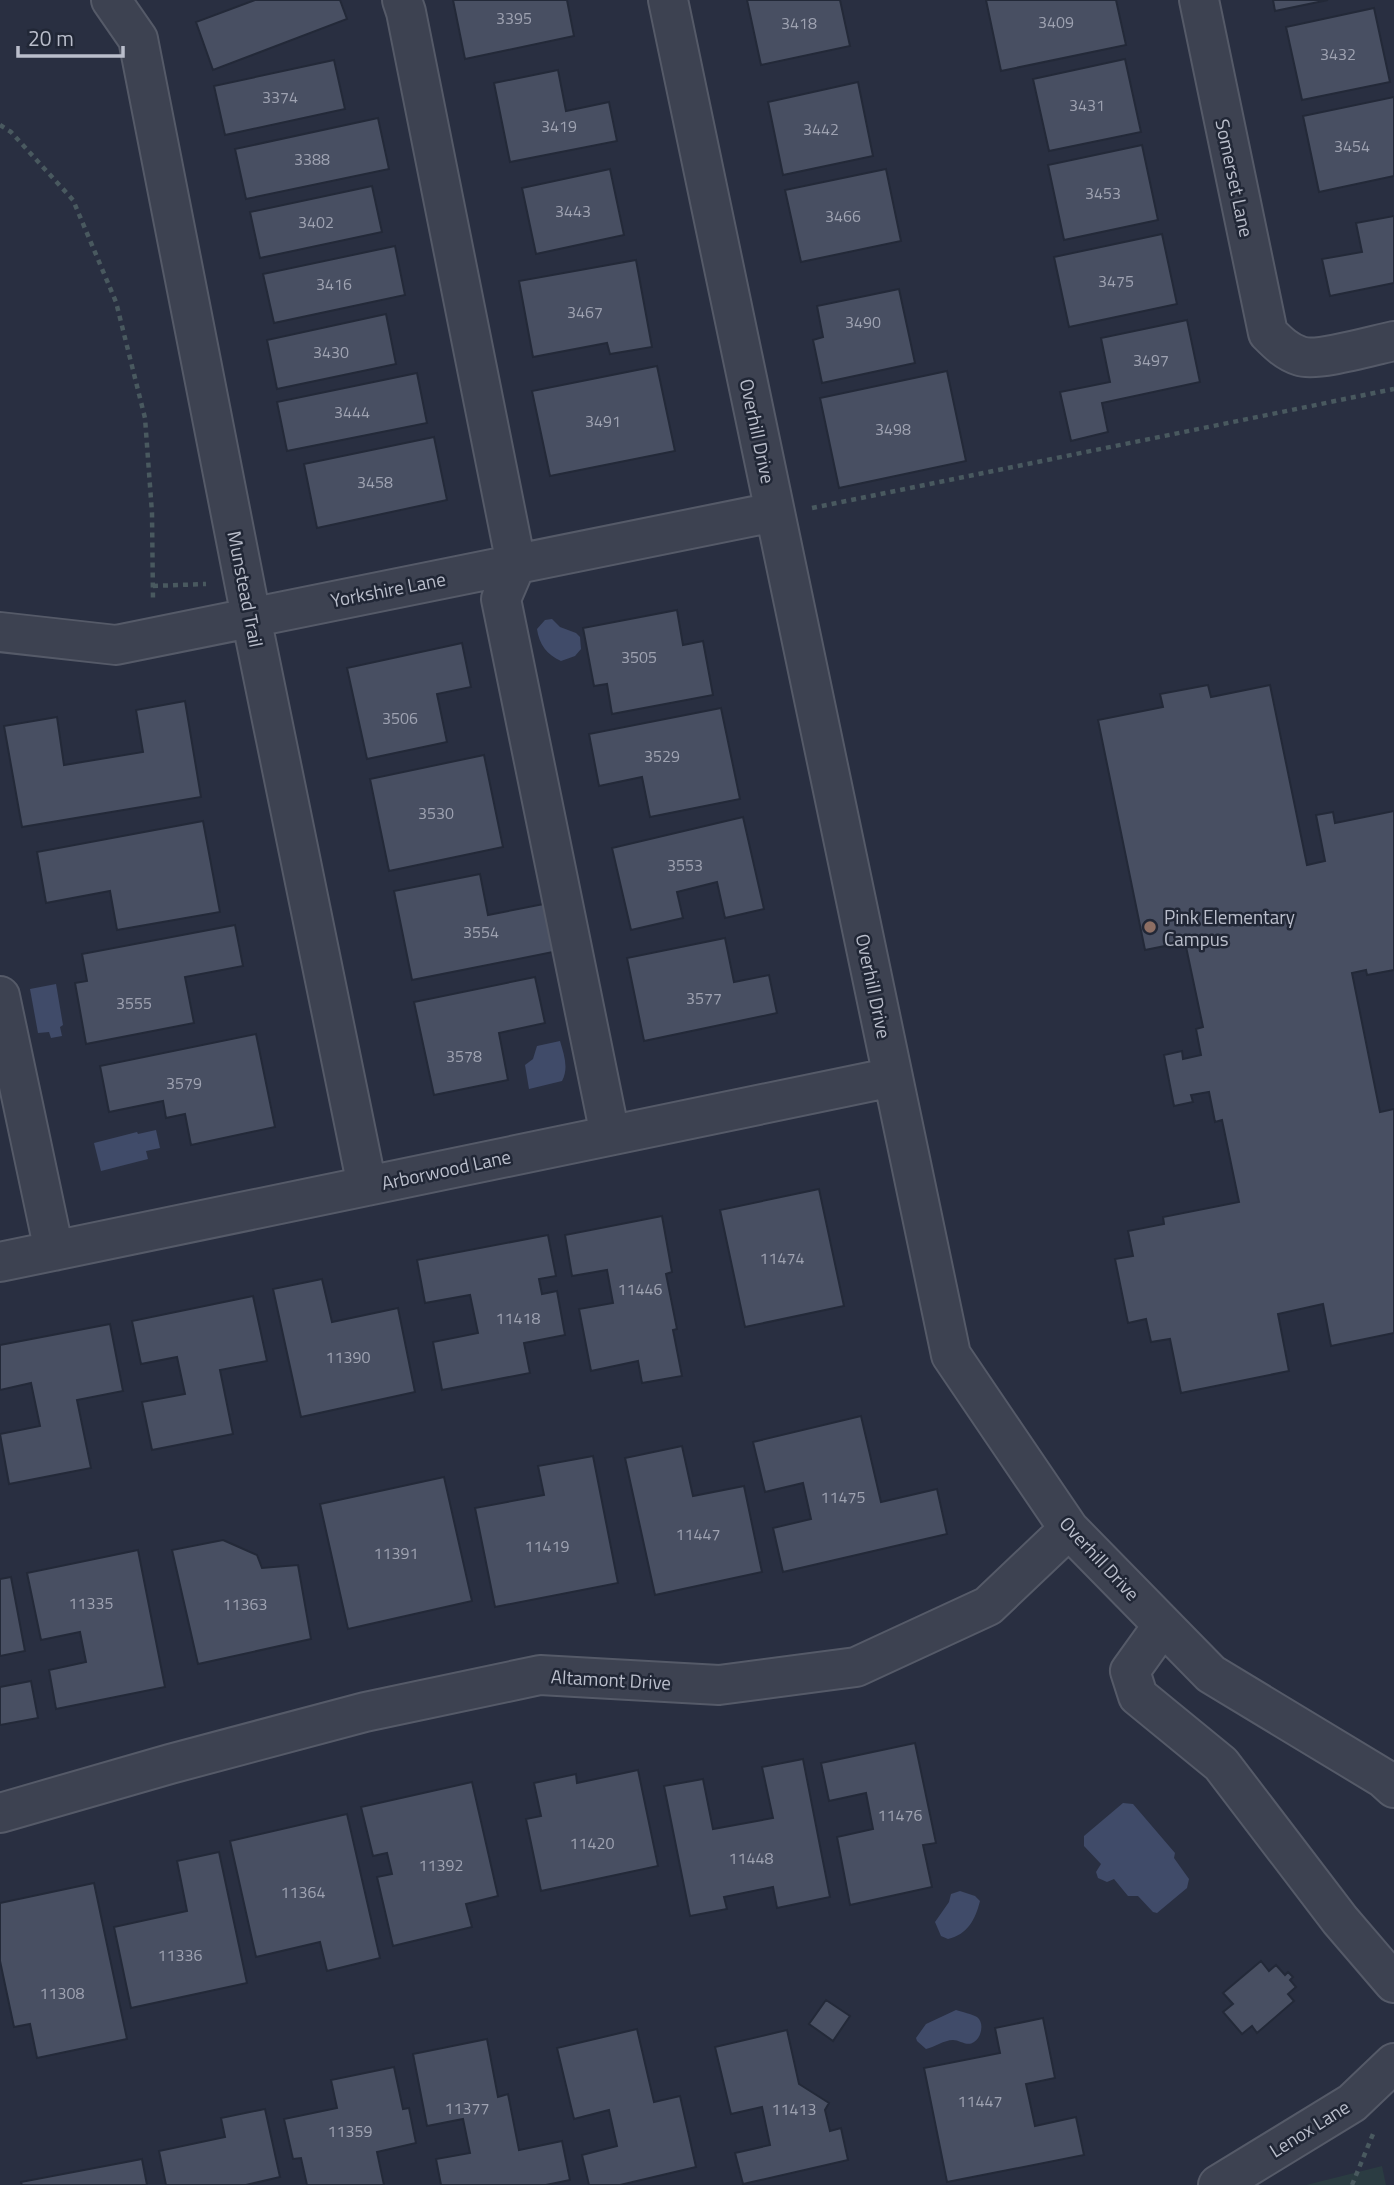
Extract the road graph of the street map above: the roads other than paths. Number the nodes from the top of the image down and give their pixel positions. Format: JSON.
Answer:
{"nodes":[{"id":1,"x":111,"y":0,"type":"edge"},
{"id":2,"x":402,"y":0,"type":"edge"},
{"id":3,"x":668,"y":0,"type":"edge"},
{"id":4,"x":1199,"y":0,"type":"edge"},
{"id":5,"x":1394,"y":341,"type":"edge"},
{"id":6,"x":792,"y":510,"type":"junction"},
{"id":7,"x":516,"y":564,"type":"junction"},
{"id":8,"x":251,"y":617,"type":"junction"},
{"id":9,"x":0,"y":632,"type":"edge"},
{"id":10,"x":0,"y":996,"type":"edge"},
{"id":11,"x":893,"y":1077,"type":"junction"},
{"id":12,"x":610,"y":1135,"type":"junction"},
{"id":13,"x":367,"y":1186,"type":"junction"},
{"id":14,"x":54,"y":1251,"type":"junction"},
{"id":15,"x":0,"y":1262,"type":"edge"},
{"id":16,"x":1069,"y":1530,"type":"junction"},
{"id":17,"x":1163,"y":1625,"type":"junction"},
{"id":18,"x":1394,"y":1788,"type":"edge"},
{"id":19,"x":0,"y":1813,"type":"edge"},
{"id":20,"x":1394,"y":1983,"type":"edge"},
{"id":21,"x":1394,"y":2063,"type":"edge"},
{"id":22,"x":1218,"y":2185,"type":"edge"}],
"edges":[{"from":1,"to":8,"type":"street","name":"Munstead Trail"},
{"from":2,"to":7,"type":"street"},
{"from":3,"to":6,"type":"street","name":"Overhill Drive"},
{"from":4,"to":5,"type":"street","name":"Somerset Lane"},
{"from":6,"to":7,"type":"street","name":"Yorkshire Lane"},
{"from":6,"to":11,"type":"street","name":"Overhill Drive"},
{"from":7,"to":8,"type":"street","name":"Yorkshire Lane"},
{"from":7,"to":12,"type":"street"},
{"from":8,"to":9,"type":"street","name":"Yorkshire Lane"},
{"from":8,"to":13,"type":"street","name":"Munstead Trail"},
{"from":10,"to":14,"type":"street"},
{"from":11,"to":12,"type":"street","name":"Arborwood Lane"},
{"from":11,"to":16,"type":"street","name":"Overhill Drive"},
{"from":12,"to":13,"type":"street","name":"Arborwood Lane"},
{"from":13,"to":14,"type":"street","name":"Arborwood Lane"},
{"from":14,"to":15,"type":"street","name":"Arborwood Lane"},
{"from":16,"to":17,"type":"street","name":"Overhill Drive"},
{"from":16,"to":19,"type":"street","name":"Altamont Drive"},
{"from":17,"to":18,"type":"street","name":"Overhill Drive"},
{"from":17,"to":20,"type":"street"},
{"from":21,"to":22,"type":"street","name":"Lenox Lane"}]}
